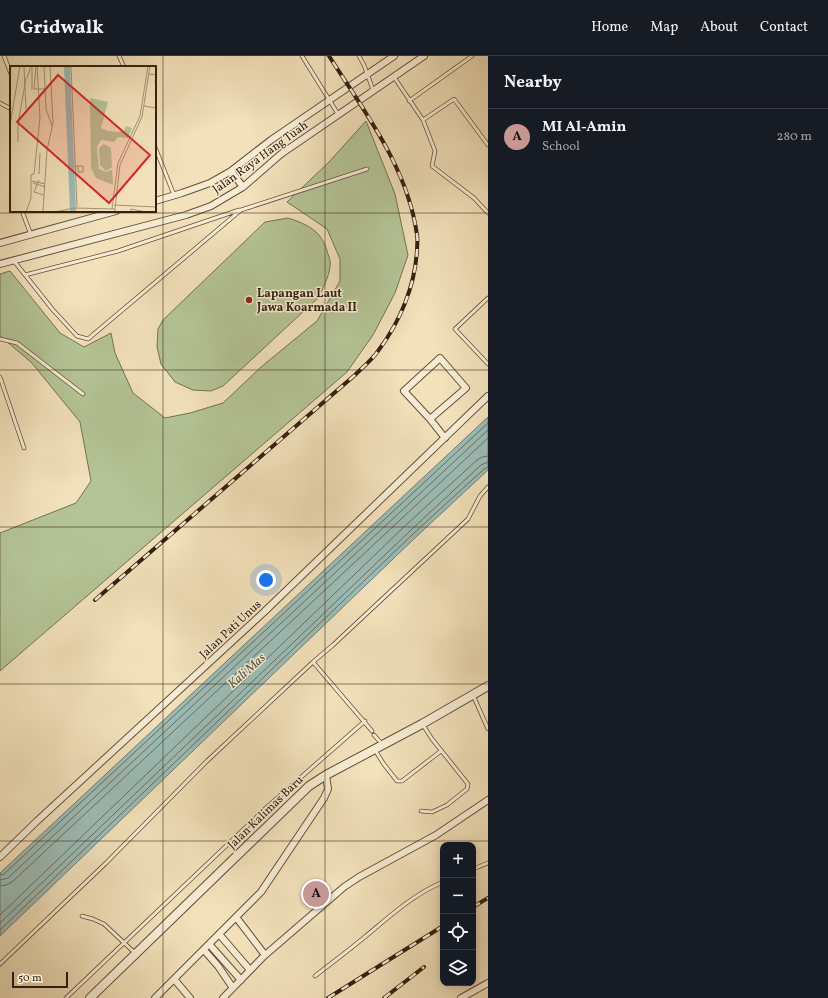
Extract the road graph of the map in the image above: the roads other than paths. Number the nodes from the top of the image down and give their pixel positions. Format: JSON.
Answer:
{"nodes":[{"id":1,"x":4,"y":56,"type":"edge"},
{"id":2,"x":119,"y":56,"type":"edge"},
{"id":3,"x":302,"y":56,"type":"edge"},
{"id":4,"x":359,"y":56,"type":"edge"},
{"id":5,"x":394,"y":56,"type":"edge"},
{"id":6,"x":424,"y":56,"type":"edge"},
{"id":7,"x":472,"y":56,"type":"edge"},
{"id":8,"x":416,"y":58,"type":"edge"},
{"id":9,"x":124,"y":66,"type":"edge"},
{"id":10,"x":10,"y":71,"type":"edge"},
{"id":11,"x":368,"y":73,"type":"junction"},
{"id":12,"x":394,"y":76,"type":"junction"},
{"id":13,"x":373,"y":90,"type":"junction"},
{"id":14,"x":329,"y":99,"type":"junction"},
{"id":15,"x":409,"y":101,"type":"junction"},
{"id":16,"x":0,"y":104,"type":"edge"},
{"id":17,"x":10,"y":109,"type":"edge"},
{"id":18,"x":338,"y":114,"type":"junction"},
{"id":19,"x":423,"y":120,"type":"junction"},
{"id":20,"x":488,"y":145,"type":"edge"},
{"id":21,"x":156,"y":150,"type":"edge"},
{"id":22,"x":367,"y":169,"type":"dead end"},
{"id":23,"x":231,"y":171,"type":"junction"},
{"id":24,"x":243,"y":186,"type":"junction"},
{"id":25,"x":174,"y":196,"type":"junction"},
{"id":26,"x":156,"y":201,"type":"edge"},
{"id":27,"x":241,"y":210,"type":"junction"},
{"id":28,"x":22,"y":212,"type":"edge"},
{"id":29,"x":109,"y":212,"type":"edge"},
{"id":30,"x":488,"y":213,"type":"edge"},
{"id":31,"x":96,"y":214,"type":"edge"},
{"id":32,"x":31,"y":234,"type":"junction"},
{"id":33,"x":0,"y":243,"type":"edge"},
{"id":34,"x":14,"y":261,"type":"junction"},
{"id":35,"x":0,"y":264,"type":"edge"},
{"id":36,"x":25,"y":275,"type":"junction"},
{"id":37,"x":488,"y":298,"type":"edge"},
{"id":38,"x":0,"y":339,"type":"edge"},
{"id":39,"x":488,"y":364,"type":"edge"},
{"id":40,"x":0,"y":377,"type":"edge"},
{"id":41,"x":83,"y":394,"type":"dead end"},
{"id":42,"x":488,"y":396,"type":"edge"},
{"id":43,"x":430,"y":419,"type":"junction"},
{"id":44,"x":445,"y":438,"type":"junction"},
{"id":45,"x":24,"y":448,"type":"dead end"},
{"id":46,"x":488,"y":487,"type":"edge"},
{"id":47,"x":313,"y":662,"type":"junction"},
{"id":48,"x":488,"y":686,"type":"edge"},
{"id":49,"x":473,"y":695,"type":"junction"},
{"id":50,"x":365,"y":721,"type":"junction"},
{"id":51,"x":422,"y":724,"type":"junction"},
{"id":52,"x":488,"y":729,"type":"edge"},
{"id":53,"x":372,"y":731,"type":"dead end"},
{"id":54,"x":374,"y":735,"type":"dead end"},
{"id":55,"x":383,"y":745,"type":"junction"},
{"id":56,"x":375,"y":750,"type":"junction"},
{"id":57,"x":441,"y":751,"type":"junction"},
{"id":58,"x":326,"y":775,"type":"junction"},
{"id":59,"x":488,"y":800,"type":"edge"},
{"id":60,"x":421,"y":811,"type":"dead end"},
{"id":61,"x":0,"y":857,"type":"edge"},
{"id":62,"x":488,"y":863,"type":"edge"},
{"id":63,"x":476,"y":868,"type":"edge"},
{"id":64,"x":440,"y":883,"type":"edge"},
{"id":65,"x":82,"y":916,"type":"dead end"},
{"id":66,"x":236,"y":918,"type":"junction"},
{"id":67,"x":219,"y":934,"type":"junction"},
{"id":68,"x":124,"y":942,"type":"junction"},
{"id":69,"x":209,"y":944,"type":"junction"},
{"id":70,"x":204,"y":950,"type":"junction"},
{"id":71,"x":136,"y":954,"type":"junction"},
{"id":72,"x":265,"y":955,"type":"junction"},
{"id":73,"x":0,"y":964,"type":"edge"},
{"id":74,"x":250,"y":970,"type":"junction"},
{"id":75,"x":315,"y":976,"type":"dead end"},
{"id":76,"x":174,"y":979,"type":"junction"},
{"id":77,"x":241,"y":980,"type":"junction"},
{"id":78,"x":488,"y":982,"type":"edge"},
{"id":79,"x":233,"y":988,"type":"junction"},
{"id":80,"x":66,"y":998,"type":"edge"},
{"id":81,"x":90,"y":998,"type":"edge"},
{"id":82,"x":155,"y":998,"type":"edge"},
{"id":83,"x":190,"y":998,"type":"edge"},
{"id":84,"x":223,"y":998,"type":"edge"},
{"id":85,"x":461,"y":998,"type":"edge"}],
"edges":[{"from":1,"to":10,"type":"lane"},
{"from":2,"to":9,"type":"lane"},
{"from":3,"to":14,"type":"lane"},
{"from":4,"to":11,"type":"lane"},
{"from":5,"to":11,"type":"street","name":"Jalan Raya Hang Tuah"},
{"from":6,"to":8,"type":"street","name":"Jalan Raya Hang Tuah"},
{"from":7,"to":15,"type":"lane"},
{"from":8,"to":12,"type":"street","name":"Jalan Raya Hang Tuah"},
{"from":11,"to":13,"type":"lane"},
{"from":11,"to":14,"type":"street","name":"Jalan Raya Hang Tuah"},
{"from":12,"to":13,"type":"street","name":"Jalan Raya Hang Tuah"},
{"from":12,"to":15,"type":"lane"},
{"from":13,"to":18,"type":"street","name":"Jalan Raya Hang Tuah"},
{"from":14,"to":18,"type":"lane"},
{"from":14,"to":23,"type":"street","name":"Jalan Raya Hang Tuah"},
{"from":15,"to":19,"type":"lane"},
{"from":16,"to":17,"type":"lane"},
{"from":18,"to":24,"type":"street","name":"Jalan Raya Hang Tuah"},
{"from":19,"to":20,"type":"lane"},
{"from":19,"to":30,"type":"lane"},
{"from":21,"to":25,"type":"lane"},
{"from":22,"to":27,"type":"lane"},
{"from":23,"to":24,"type":"street"},
{"from":23,"to":25,"type":"street","name":"Jalan Raya Hang Tuah"},
{"from":24,"to":34,"type":"street","name":"Jalan Raya Hang Tuah"},
{"from":25,"to":26,"type":"street","name":"Jalan Raya Hang Tuah"},
{"from":27,"to":36,"type":"lane"},
{"from":27,"to":36,"type":"lane"},
{"from":28,"to":32,"type":"lane"},
{"from":29,"to":31,"type":"street"},
{"from":31,"to":32,"type":"street"},
{"from":32,"to":33,"type":"street"},
{"from":34,"to":35,"type":"street","name":"Jalan Raya Hang Tuah"},
{"from":34,"to":36,"type":"lane"},
{"from":37,"to":39,"type":"lane"},
{"from":38,"to":41,"type":"lane"},
{"from":40,"to":45,"type":"lane"},
{"from":42,"to":44,"type":"street","name":"Jalan Pati Unus"},
{"from":43,"to":43,"type":"street"},
{"from":43,"to":44,"type":"street"},
{"from":44,"to":61,"type":"street","name":"Jalan Pati Unus"},
{"from":46,"to":47,"type":"lane"},
{"from":47,"to":50,"type":"lane"},
{"from":47,"to":73,"type":"lane"},
{"from":48,"to":49,"type":"street","name":"Jalan Kalimas Baru"},
{"from":49,"to":51,"type":"street","name":"Jalan Kalimas Baru"},
{"from":49,"to":52,"type":"lane"},
{"from":50,"to":53,"type":"lane"},
{"from":50,"to":68,"type":"lane"},
{"from":51,"to":55,"type":"street","name":"Jalan Kalimas Baru"},
{"from":51,"to":57,"type":"lane"},
{"from":54,"to":55,"type":"lane"},
{"from":55,"to":56,"type":"street","name":"Jalan Kalimas Baru"},
{"from":56,"to":57,"type":"lane"},
{"from":56,"to":58,"type":"street","name":"Jalan Kalimas Baru"},
{"from":57,"to":60,"type":"lane"},
{"from":58,"to":66,"type":"street"},
{"from":58,"to":71,"type":"street","name":"Jalan Kalimas Baru"},
{"from":59,"to":72,"type":"street"},
{"from":62,"to":63,"type":"lane"},
{"from":64,"to":75,"type":"lane"},
{"from":65,"to":68,"type":"lane"},
{"from":66,"to":67,"type":"street"},
{"from":66,"to":72,"type":"street"},
{"from":67,"to":69,"type":"street"},
{"from":67,"to":74,"type":"street"},
{"from":68,"to":71,"type":"lane"},
{"from":68,"to":80,"type":"lane"},
{"from":69,"to":70,"type":"street"},
{"from":69,"to":77,"type":"street"},
{"from":70,"to":76,"type":"street"},
{"from":70,"to":79,"type":"street"},
{"from":71,"to":81,"type":"street","name":"Jalan Kalimas Baru"},
{"from":72,"to":74,"type":"street"},
{"from":74,"to":77,"type":"street"},
{"from":76,"to":82,"type":"street"},
{"from":76,"to":83,"type":"street"},
{"from":77,"to":79,"type":"street"},
{"from":78,"to":85,"type":"street"},
{"from":79,"to":84,"type":"street"}]}
